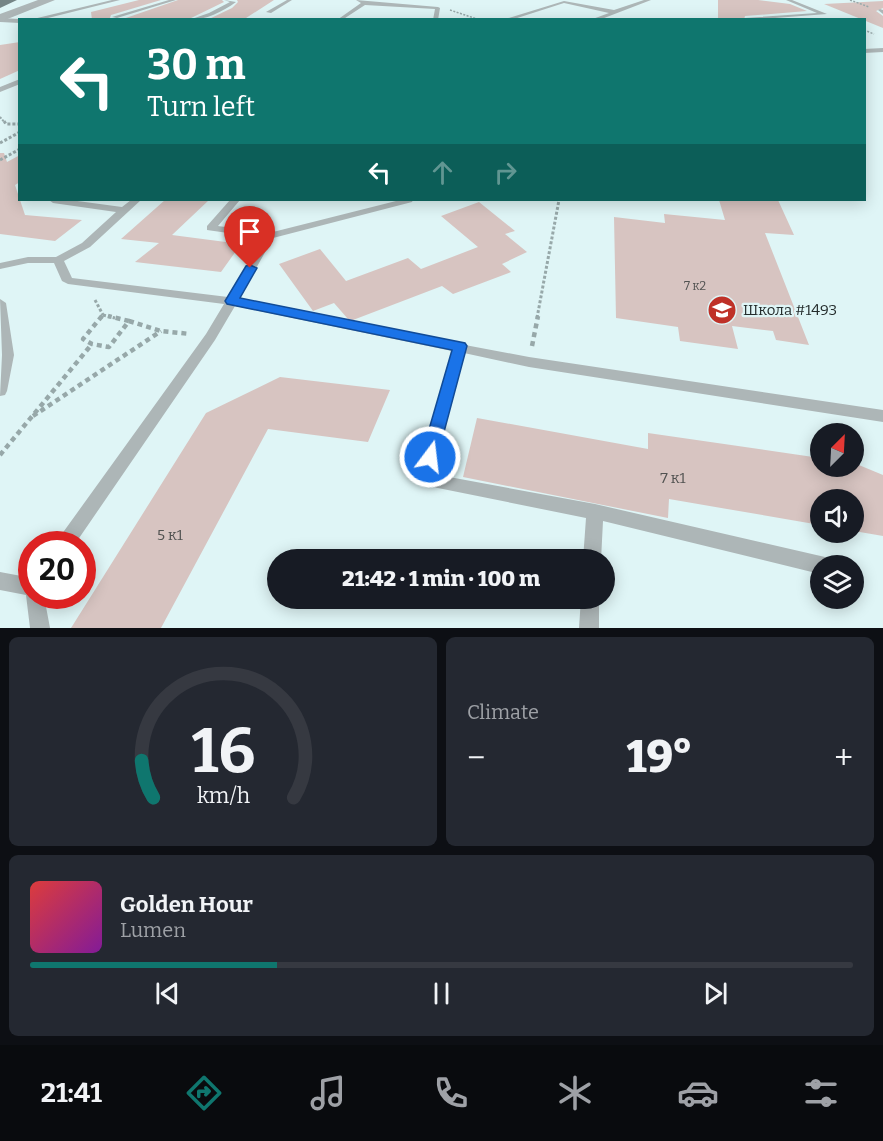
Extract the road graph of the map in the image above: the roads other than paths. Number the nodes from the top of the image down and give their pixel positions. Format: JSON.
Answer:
{"nodes":[{"id":1,"x":10,"y":0,"type":"edge"},
{"id":2,"x":49,"y":0,"type":"edge"},
{"id":3,"x":118,"y":0,"type":"edge"},
{"id":4,"x":174,"y":0,"type":"edge"},
{"id":5,"x":226,"y":0,"type":"edge"},
{"id":6,"x":291,"y":0,"type":"edge"},
{"id":7,"x":357,"y":0,"type":"edge"},
{"id":8,"x":649,"y":0,"type":"edge"},
{"id":9,"x":790,"y":0,"type":"edge"},
{"id":10,"x":0,"y":3,"type":"edge"},
{"id":11,"x":364,"y":3,"type":"junction"},
{"id":12,"x":269,"y":12,"type":"dead end"},
{"id":13,"x":614,"y":12,"type":"junction"},
{"id":14,"x":115,"y":17,"type":"dead end"},
{"id":15,"x":41,"y":18,"type":"edge"},
{"id":16,"x":198,"y":18,"type":"edge"},
{"id":17,"x":341,"y":18,"type":"edge"},
{"id":18,"x":436,"y":18,"type":"edge"},
{"id":19,"x":511,"y":18,"type":"edge"},
{"id":20,"x":598,"y":18,"type":"edge"},
{"id":21,"x":748,"y":18,"type":"dead end"},
{"id":22,"x":769,"y":18,"type":"edge"},
{"id":23,"x":0,"y":19,"type":"edge"},
{"id":24,"x":18,"y":21,"type":"edge"},
{"id":25,"x":883,"y":50,"type":"edge"},
{"id":26,"x":866,"y":51,"type":"edge"},
{"id":27,"x":18,"y":82,"type":"edge"},
{"id":28,"x":0,"y":90,"type":"edge"},
{"id":29,"x":60,"y":201,"type":"edge"},
{"id":30,"x":135,"y":201,"type":"edge"},
{"id":31,"x":235,"y":201,"type":"edge"},
{"id":32,"x":405,"y":201,"type":"edge"},
{"id":33,"x":124,"y":210,"type":"junction"},
{"id":34,"x":269,"y":236,"type":"junction"},
{"id":35,"x":58,"y":260,"type":"junction"},
{"id":36,"x":0,"y":266,"type":"edge"},
{"id":37,"x":231,"y":301,"type":"junction"},
{"id":38,"x":0,"y":303,"type":"edge"},
{"id":39,"x":460,"y":346,"type":"junction"},
{"id":40,"x":0,"y":391,"type":"edge"},
{"id":41,"x":883,"y":416,"type":"edge"},
{"id":42,"x":595,"y":512,"type":"junction"},
{"id":43,"x":73,"y":531,"type":"edge"},
{"id":44,"x":593,"y":549,"type":"edge"},
{"id":45,"x":810,"y":562,"type":"edge"},
{"id":46,"x":0,"y":581,"type":"edge"},
{"id":47,"x":18,"y":584,"type":"edge"},
{"id":48,"x":37,"y":609,"type":"edge"},
{"id":49,"x":590,"y":609,"type":"edge"},
{"id":50,"x":40,"y":628,"type":"edge"},
{"id":51,"x":589,"y":628,"type":"edge"}],
"edges":[{"from":1,"to":10,"type":"main road"},
{"from":2,"to":23,"type":"street"},
{"from":3,"to":15,"type":"lane"},
{"from":4,"to":14,"type":"lane"},
{"from":5,"to":16,"type":"lane"},
{"from":6,"to":12,"type":"lane"},
{"from":7,"to":11,"type":"lane"},
{"from":8,"to":13,"type":"lane"},
{"from":9,"to":22,"type":"lane"},
{"from":11,"to":17,"type":"lane"},
{"from":11,"to":18,"type":"lane"},
{"from":13,"to":19,"type":"lane"},
{"from":13,"to":20,"type":"lane"},
{"from":21,"to":22,"type":"lane"},
{"from":23,"to":24,"type":"lane"},
{"from":25,"to":26,"type":"lane"},
{"from":27,"to":28,"type":"lane"},
{"from":29,"to":33,"type":"lane"},
{"from":30,"to":33,"type":"lane"},
{"from":31,"to":34,"type":"lane"},
{"from":32,"to":34,"type":"lane"},
{"from":33,"to":35,"type":"lane"},
{"from":34,"to":37,"type":"lane"},
{"from":35,"to":36,"type":"lane"},
{"from":35,"to":37,"type":"lane"},
{"from":37,"to":39,"type":"lane"},
{"from":37,"to":43,"type":"lane"},
{"from":38,"to":40,"type":"lane"},
{"from":39,"to":41,"type":"lane"},
{"from":39,"to":42,"type":"lane"},
{"from":42,"to":44,"type":"lane"},
{"from":42,"to":45,"type":"lane"},
{"from":46,"to":47,"type":"lane"},
{"from":48,"to":50,"type":"lane"},
{"from":49,"to":51,"type":"lane"}]}
